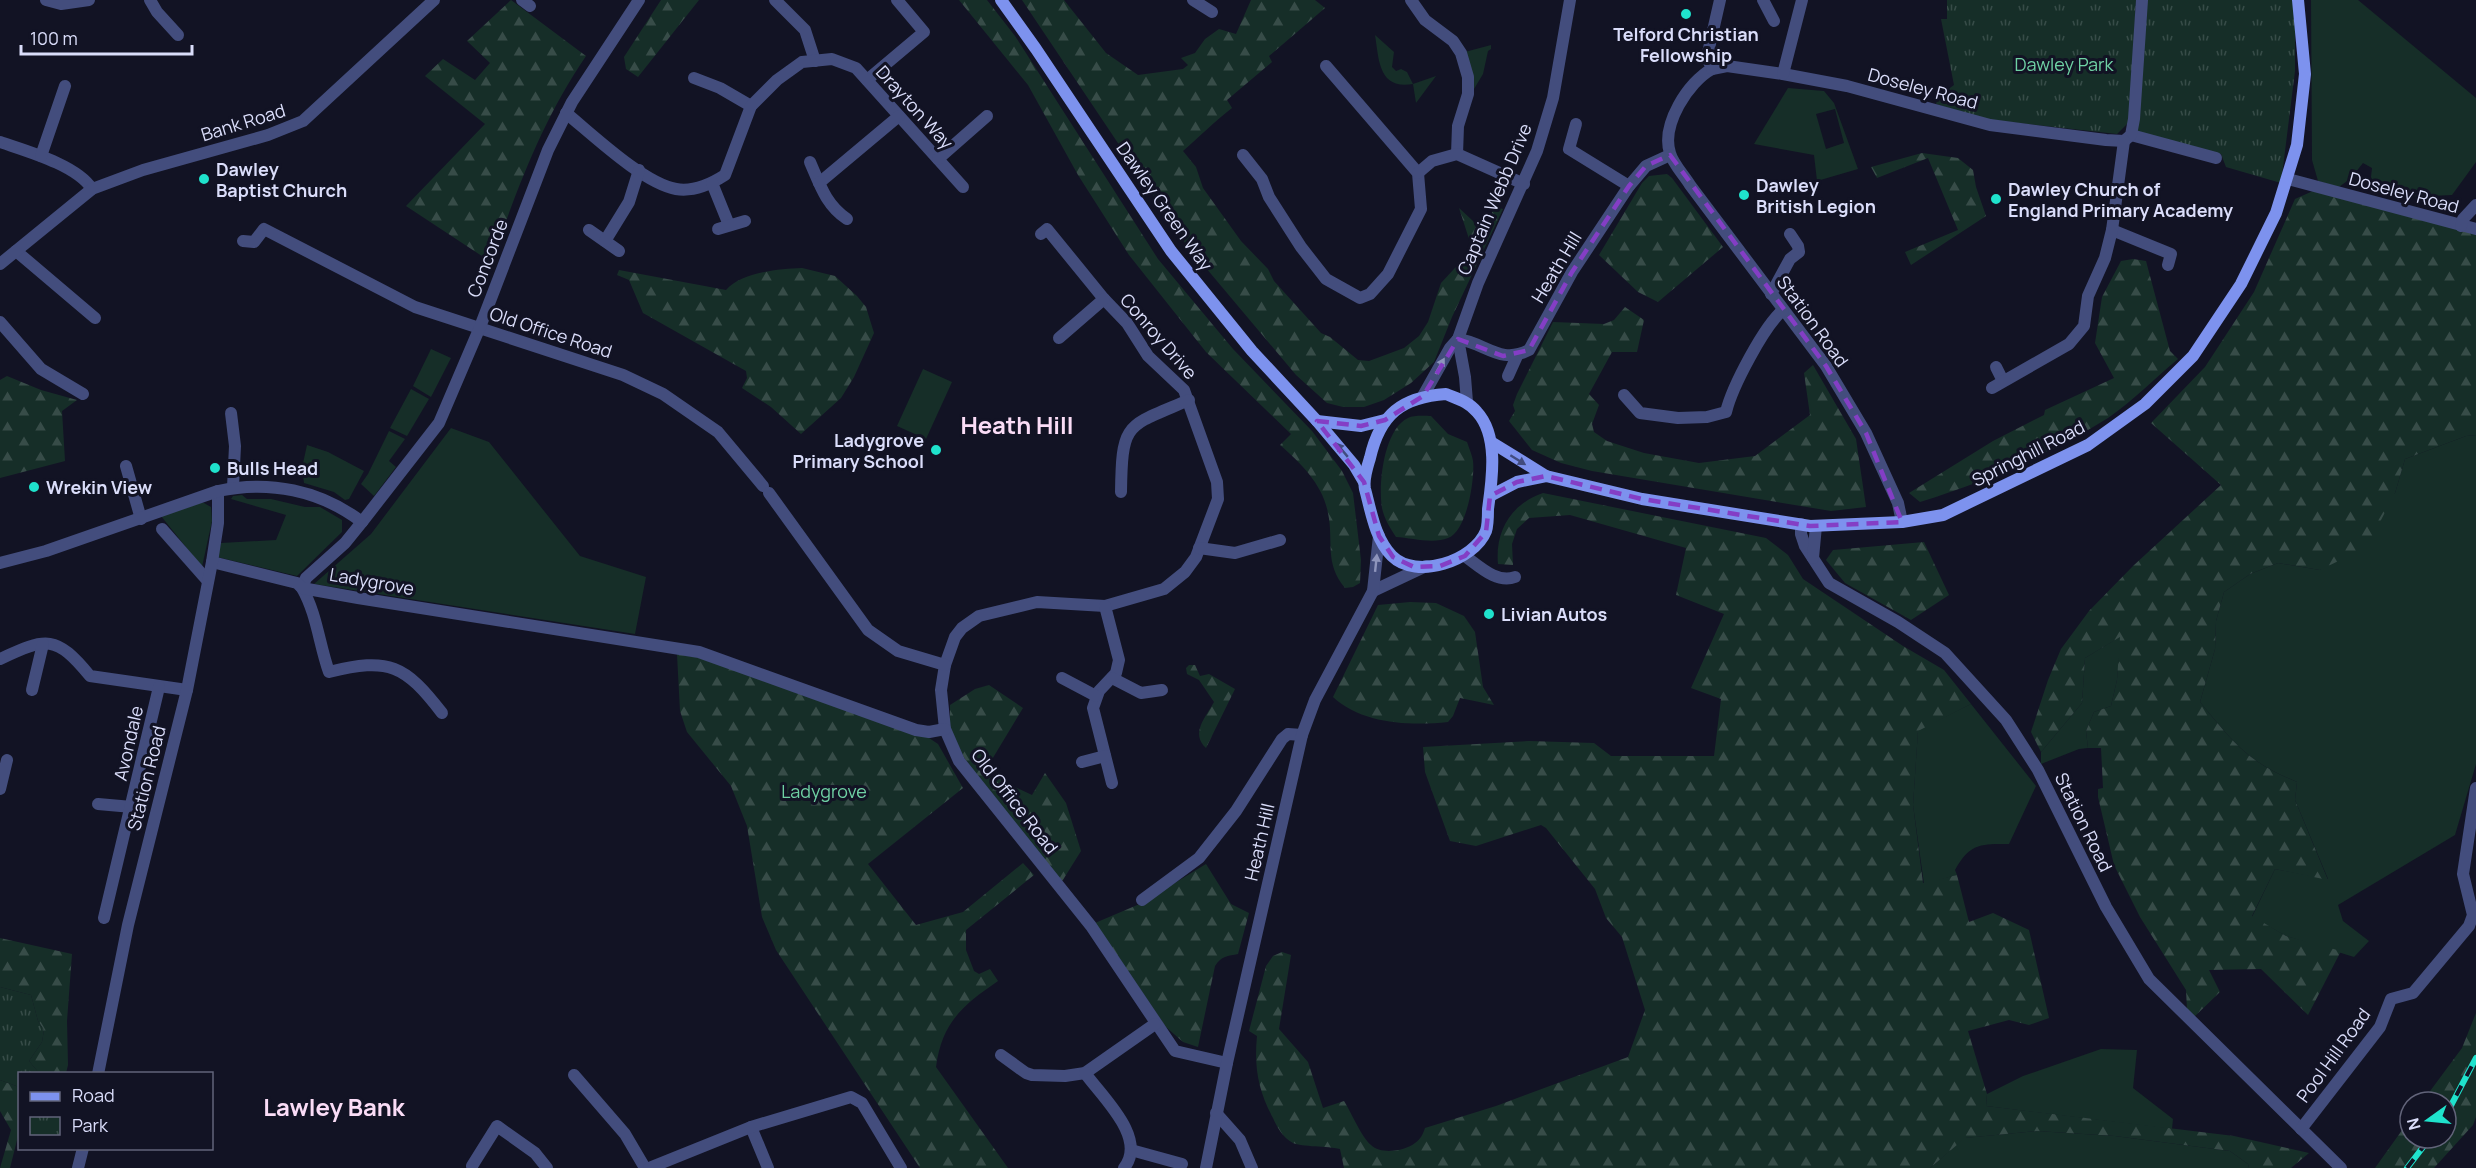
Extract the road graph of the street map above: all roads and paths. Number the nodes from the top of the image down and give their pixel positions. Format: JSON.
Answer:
{"nodes":[{"id":1,"x":46,"y":0,"type":"edge"},
{"id":2,"x":89,"y":0,"type":"edge"},
{"id":3,"x":150,"y":0,"type":"edge"},
{"id":4,"x":434,"y":0,"type":"edge"},
{"id":5,"x":639,"y":0,"type":"edge"},
{"id":6,"x":775,"y":0,"type":"edge"},
{"id":7,"x":897,"y":0,"type":"edge"},
{"id":8,"x":1001,"y":0,"type":"edge"},
{"id":9,"x":1193,"y":0,"type":"edge"},
{"id":10,"x":1412,"y":0,"type":"edge"},
{"id":11,"x":1570,"y":0,"type":"edge"},
{"id":12,"x":1720,"y":0,"type":"edge"},
{"id":13,"x":1763,"y":0,"type":"edge"},
{"id":14,"x":1802,"y":0,"type":"edge"},
{"id":15,"x":2142,"y":0,"type":"edge"},
{"id":16,"x":2298,"y":0,"type":"edge"},
{"id":17,"x":1212,"y":12,"type":"dead end"},
{"id":18,"x":1774,"y":21,"type":"dead end"},
{"id":19,"x":178,"y":34,"type":"dead end"},
{"id":20,"x":815,"y":61,"type":"junction"},
{"id":21,"x":1326,"y":66,"type":"dead end"},
{"id":22,"x":1712,"y":69,"type":"junction"},
{"id":23,"x":1783,"y":74,"type":"junction"},
{"id":24,"x":694,"y":78,"type":"dead end"},
{"id":25,"x":867,"y":80,"type":"junction"},
{"id":26,"x":66,"y":86,"type":"dead end"},
{"id":27,"x":751,"y":106,"type":"junction"},
{"id":28,"x":566,"y":113,"type":"junction"},
{"id":29,"x":899,"y":116,"type":"junction"},
{"id":30,"x":987,"y":116,"type":"dead end"},
{"id":31,"x":1576,"y":124,"type":"dead end"},
{"id":32,"x":2128,"y":138,"type":"junction"},
{"id":33,"x":0,"y":142,"type":"edge"},
{"id":34,"x":1457,"y":154,"type":"junction"},
{"id":35,"x":1243,"y":155,"type":"dead end"},
{"id":36,"x":1670,"y":155,"type":"junction"},
{"id":37,"x":41,"y":156,"type":"junction"},
{"id":38,"x":2216,"y":158,"type":"dead end"},
{"id":39,"x":938,"y":159,"type":"junction"},
{"id":40,"x":810,"y":162,"type":"dead end"},
{"id":41,"x":639,"y":171,"type":"junction"},
{"id":42,"x":1418,"y":173,"type":"junction"},
{"id":43,"x":2288,"y":179,"type":"junction"},
{"id":44,"x":712,"y":183,"type":"junction"},
{"id":45,"x":819,"y":183,"type":"junction"},
{"id":46,"x":1524,"y":184,"type":"junction"},
{"id":47,"x":1629,"y":186,"type":"junction"},
{"id":48,"x":963,"y":188,"type":"dead end"},
{"id":49,"x":92,"y":189,"type":"junction"},
{"id":50,"x":2476,"y":205,"type":"edge"},
{"id":51,"x":847,"y":219,"type":"dead end"},
{"id":52,"x":744,"y":221,"type":"dead end"},
{"id":53,"x":2461,"y":226,"type":"junction"},
{"id":54,"x":2476,"y":229,"type":"edge"},
{"id":55,"x":589,"y":230,"type":"dead end"},
{"id":56,"x":2112,"y":230,"type":"junction"},
{"id":57,"x":1041,"y":234,"type":"dead end"},
{"id":58,"x":1790,"y":234,"type":"dead end"},
{"id":59,"x":605,"y":241,"type":"junction"},
{"id":60,"x":243,"y":242,"type":"dead end"},
{"id":61,"x":619,"y":250,"type":"dead end"},
{"id":62,"x":16,"y":251,"type":"junction"},
{"id":63,"x":0,"y":264,"type":"edge"},
{"id":64,"x":2168,"y":265,"type":"dead end"},
{"id":65,"x":1771,"y":294,"type":"junction"},
{"id":66,"x":1104,"y":300,"type":"junction"},
{"id":67,"x":1783,"y":310,"type":"junction"},
{"id":68,"x":94,"y":318,"type":"dead end"},
{"id":69,"x":480,"y":327,"type":"junction"},
{"id":70,"x":3,"y":330,"type":"edge"},
{"id":71,"x":1059,"y":338,"type":"dead end"},
{"id":72,"x":1458,"y":339,"type":"junction"},
{"id":73,"x":1517,"y":356,"type":"junction"},
{"id":74,"x":1996,"y":367,"type":"dead end"},
{"id":75,"x":1508,"y":376,"type":"dead end"},
{"id":76,"x":2003,"y":381,"type":"junction"},
{"id":77,"x":1992,"y":388,"type":"dead end"},
{"id":78,"x":83,"y":394,"type":"dead end"},
{"id":79,"x":1423,"y":396,"type":"junction"},
{"id":80,"x":1624,"y":396,"type":"dead end"},
{"id":81,"x":1189,"y":400,"type":"junction"},
{"id":82,"x":1467,"y":402,"type":"junction"},
{"id":83,"x":231,"y":413,"type":"dead end"},
{"id":84,"x":1385,"y":420,"type":"junction"},
{"id":85,"x":1317,"y":421,"type":"junction"},
{"id":86,"x":1491,"y":442,"type":"junction"},
{"id":87,"x":126,"y":466,"type":"dead end"},
{"id":88,"x":1546,"y":476,"type":"junction"},
{"id":89,"x":1364,"y":482,"type":"junction"},
{"id":90,"x":233,"y":488,"type":"junction"},
{"id":91,"x":218,"y":490,"type":"junction"},
{"id":92,"x":1121,"y":492,"type":"dead end"},
{"id":93,"x":1490,"y":496,"type":"junction"},
{"id":94,"x":141,"y":519,"type":"junction"},
{"id":95,"x":362,"y":522,"type":"junction"},
{"id":96,"x":1902,"y":522,"type":"junction"},
{"id":97,"x":1801,"y":524,"type":"junction"},
{"id":98,"x":1816,"y":526,"type":"junction"},
{"id":99,"x":162,"y":529,"type":"dead end"},
{"id":100,"x":1378,"y":536,"type":"junction"},
{"id":101,"x":1280,"y":540,"type":"dead end"},
{"id":102,"x":1199,"y":548,"type":"junction"},
{"id":103,"x":1465,"y":556,"type":"junction"},
{"id":104,"x":1813,"y":558,"type":"junction"},
{"id":105,"x":212,"y":562,"type":"junction"},
{"id":106,"x":0,"y":563,"type":"edge"},
{"id":107,"x":1426,"y":566,"type":"junction"},
{"id":108,"x":1515,"y":577,"type":"dead end"},
{"id":109,"x":207,"y":580,"type":"junction"},
{"id":110,"x":302,"y":588,"type":"junction"},
{"id":111,"x":1372,"y":591,"type":"junction"},
{"id":112,"x":1105,"y":606,"type":"junction"},
{"id":113,"x":43,"y":644,"type":"junction"},
{"id":114,"x":0,"y":659,"type":"edge"},
{"id":115,"x":945,"y":665,"type":"junction"},
{"id":116,"x":1062,"y":678,"type":"dead end"},
{"id":117,"x":1112,"y":678,"type":"junction"},
{"id":118,"x":159,"y":687,"type":"junction"},
{"id":119,"x":32,"y":690,"type":"dead end"},
{"id":120,"x":187,"y":690,"type":"junction"},
{"id":121,"x":1162,"y":690,"type":"dead end"},
{"id":122,"x":1096,"y":696,"type":"junction"},
{"id":123,"x":442,"y":713,"type":"dead end"},
{"id":124,"x":945,"y":729,"type":"junction"},
{"id":125,"x":1302,"y":735,"type":"junction"},
{"id":126,"x":1105,"y":756,"type":"junction"},
{"id":127,"x":7,"y":760,"type":"dead end"},
{"id":128,"x":1082,"y":762,"type":"dead end"},
{"id":129,"x":1112,"y":783,"type":"dead end"},
{"id":130,"x":2476,"y":788,"type":"edge"},
{"id":131,"x":0,"y":789,"type":"edge"},
{"id":132,"x":98,"y":804,"type":"dead end"},
{"id":133,"x":132,"y":807,"type":"junction"},
{"id":134,"x":1142,"y":900,"type":"dead end"},
{"id":135,"x":104,"y":918,"type":"dead end"},
{"id":136,"x":1155,"y":1024,"type":"junction"},
{"id":137,"x":1001,"y":1055,"type":"dead end"},
{"id":138,"x":1227,"y":1063,"type":"junction"},
{"id":139,"x":98,"y":1072,"type":"edge"},
{"id":140,"x":1085,"y":1073,"type":"junction"},
{"id":141,"x":574,"y":1075,"type":"dead end"},
{"id":142,"x":1216,"y":1113,"type":"junction"},
{"id":143,"x":751,"y":1127,"type":"junction"},
{"id":144,"x":2301,"y":1129,"type":"junction"},
{"id":145,"x":1131,"y":1149,"type":"junction"},
{"id":146,"x":83,"y":1150,"type":"edge"},
{"id":147,"x":1182,"y":1164,"type":"dead end"},
{"id":148,"x":472,"y":1166,"type":"dead end"},
{"id":149,"x":78,"y":1168,"type":"edge"},
{"id":150,"x":547,"y":1168,"type":"edge"},
{"id":151,"x":647,"y":1168,"type":"edge"},
{"id":152,"x":768,"y":1168,"type":"edge"},
{"id":153,"x":901,"y":1168,"type":"edge"},
{"id":154,"x":1124,"y":1168,"type":"edge"},
{"id":155,"x":1206,"y":1168,"type":"edge"},
{"id":156,"x":1252,"y":1168,"type":"edge"},
{"id":157,"x":2341,"y":1168,"type":"edge"}],
"edges":[{"from":1,"to":2,"type":"street"},
{"from":3,"to":19,"type":"street"},
{"from":4,"to":49,"type":"street","name":"Bank Road"},
{"from":5,"to":28,"type":"street","name":"Concorde"},
{"from":6,"to":20,"type":"street"},
{"from":7,"to":25,"type":"street"},
{"from":8,"to":85,"type":"main road","name":"Dawley Green Way"},
{"from":9,"to":17,"type":"street"},
{"from":10,"to":34,"type":"street"},
{"from":11,"to":46,"type":"street","name":"Captain Webb Drive"},
{"from":12,"to":22,"type":"street"},
{"from":13,"to":18,"type":"street"},
{"from":14,"to":23,"type":"street"},
{"from":15,"to":32,"type":"street"},
{"from":16,"to":43,"type":"main road","name":"Springhill Road"},
{"from":20,"to":25,"type":"street","name":"Drayton Way"},
{"from":20,"to":27,"type":"street","name":"Drayton Way"},
{"from":21,"to":42,"type":"street"},
{"from":22,"to":23,"type":"street","name":"Doseley Road"},
{"from":22,"to":36,"type":"street"},
{"from":23,"to":32,"type":"street","name":"Doseley Road"},
{"from":24,"to":27,"type":"street"},
{"from":25,"to":29,"type":"street","name":"Drayton Way"},
{"from":26,"to":37,"type":"street"},
{"from":27,"to":44,"type":"street","name":"Drayton Way"},
{"from":28,"to":41,"type":"street"},
{"from":28,"to":69,"type":"street","name":"Concorde"},
{"from":29,"to":39,"type":"street","name":"Drayton Way"},
{"from":29,"to":45,"type":"street"},
{"from":30,"to":39,"type":"street"},
{"from":31,"to":47,"type":"street"},
{"from":32,"to":38,"type":"street","name":"Doseley Road"},
{"from":32,"to":56,"type":"street"},
{"from":33,"to":37,"type":"street"},
{"from":34,"to":42,"type":"street"},
{"from":34,"to":46,"type":"street"},
{"from":35,"to":42,"type":"street"},
{"from":36,"to":47,"type":"street","name":"Heath Hill"},
{"from":36,"to":65,"type":"street","name":"Station Road"},
{"from":37,"to":49,"type":"street"},
{"from":39,"to":48,"type":"street","name":"Drayton Way"},
{"from":40,"to":45,"type":"street"},
{"from":41,"to":44,"type":"street"},
{"from":41,"to":59,"type":"street"},
{"from":43,"to":53,"type":"street","name":"Doseley Road"},
{"from":43,"to":96,"type":"main road","name":"Springhill Road"},
{"from":44,"to":52,"type":"street"},
{"from":45,"to":51,"type":"street"},
{"from":46,"to":72,"type":"street","name":"Captain Webb Drive"},
{"from":47,"to":73,"type":"street","name":"Heath Hill"},
{"from":49,"to":62,"type":"street","name":"Bank Road"},
{"from":50,"to":53,"type":"street"},
{"from":53,"to":54,"type":"street","name":"Doseley Road"},
{"from":55,"to":59,"type":"street"},
{"from":56,"to":64,"type":"street"},
{"from":56,"to":76,"type":"street"},
{"from":57,"to":66,"type":"street","name":"Conroy Drive"},
{"from":58,"to":65,"type":"street"},
{"from":59,"to":61,"type":"street"},
{"from":60,"to":69,"type":"street","name":"Old Office Road"},
{"from":62,"to":63,"type":"street","name":"Bank Road"},
{"from":62,"to":68,"type":"street"},
{"from":65,"to":67,"type":"street","name":"Station Road"},
{"from":66,"to":71,"type":"street","name":"Conroy Drive"},
{"from":66,"to":81,"type":"street","name":"Conroy Drive"},
{"from":67,"to":80,"type":"street"},
{"from":67,"to":96,"type":"street","name":"Station Road"},
{"from":69,"to":95,"type":"street","name":"Concorde"},
{"from":69,"to":115,"type":"street","name":"Old Office Road"},
{"from":70,"to":78,"type":"street"},
{"from":72,"to":73,"type":"street"},
{"from":79,"to":72,"type":"street","name":"Captain Webb Drive","one_way":true},
{"from":72,"to":82,"type":"street"},
{"from":73,"to":75,"type":"street"},
{"from":74,"to":76,"type":"street"},
{"from":76,"to":77,"type":"street"},
{"from":79,"to":82,"type":"main road"},
{"from":79,"to":84,"type":"main road"},
{"from":81,"to":92,"type":"street"},
{"from":81,"to":102,"type":"street","name":"Conroy Drive"},
{"from":82,"to":86,"type":"main road"},
{"from":83,"to":90,"type":"street"},
{"from":84,"to":85,"type":"main road"},
{"from":84,"to":89,"type":"main road"},
{"from":89,"to":85,"type":"main road","name":"Dawley Green Way","one_way":true},
{"from":86,"to":88,"type":"main road","name":"Springhill Road","one_way":true},
{"from":86,"to":93,"type":"main road"},
{"from":87,"to":94,"type":"street"},
{"from":88,"to":93,"type":"main road","name":"Springhill Road"},
{"from":88,"to":97,"type":"main road","name":"Springhill Road"},
{"from":89,"to":100,"type":"main road"},
{"from":90,"to":91,"type":"street"},
{"from":90,"to":95,"type":"street"},
{"from":91,"to":94,"type":"street"},
{"from":91,"to":105,"type":"street","name":"Station Road"},
{"from":93,"to":103,"type":"main road"},
{"from":94,"to":106,"type":"street"},
{"from":95,"to":110,"type":"street","name":"Concorde"},
{"from":96,"to":98,"type":"main road","name":"Springhill Road"},
{"from":97,"to":98,"type":"main road","name":"Springhill Road"},
{"from":97,"to":104,"type":"street","name":"Station Road"},
{"from":98,"to":104,"type":"street"},
{"from":99,"to":109,"type":"street"},
{"from":100,"to":107,"type":"main road"},
{"from":111,"to":100,"type":"street","name":"Heath Hill","one_way":true},
{"from":101,"to":102,"type":"street"},
{"from":102,"to":112,"type":"street","name":"Conroy Drive"},
{"from":103,"to":107,"type":"main road"},
{"from":103,"to":108,"type":"street"},
{"from":104,"to":144,"type":"street","name":"Station Road"},
{"from":105,"to":109,"type":"street","name":"Station Road"},
{"from":105,"to":110,"type":"street","name":"Ladygrove"},
{"from":107,"to":111,"type":"street"},
{"from":109,"to":120,"type":"street","name":"Station Road"},
{"from":110,"to":123,"type":"street"},
{"from":110,"to":124,"type":"street","name":"Ladygrove"},
{"from":111,"to":125,"type":"street","name":"Heath Hill"},
{"from":112,"to":115,"type":"street","name":"Conroy Drive"},
{"from":112,"to":117,"type":"street"},
{"from":113,"to":114,"type":"street"},
{"from":113,"to":118,"type":"street"},
{"from":113,"to":119,"type":"street"},
{"from":115,"to":124,"type":"street","name":"Old Office Road"},
{"from":116,"to":122,"type":"street"},
{"from":117,"to":121,"type":"street"},
{"from":117,"to":122,"type":"street"},
{"from":118,"to":120,"type":"street"},
{"from":118,"to":133,"type":"street","name":"Avondale"},
{"from":120,"to":139,"type":"street","name":"Station Road"},
{"from":122,"to":126,"type":"street"},
{"from":124,"to":136,"type":"street","name":"Old Office Road"},
{"from":125,"to":134,"type":"street"},
{"from":125,"to":138,"type":"street","name":"Heath Hill"},
{"from":126,"to":128,"type":"street"},
{"from":126,"to":129,"type":"street"},
{"from":127,"to":131,"type":"street"},
{"from":130,"to":144,"type":"street","name":"Pool Hill Road"},
{"from":132,"to":133,"type":"street","name":"Avondale"},
{"from":133,"to":135,"type":"street","name":"Avondale"},
{"from":136,"to":138,"type":"street","name":"Old Office Road"},
{"from":136,"to":140,"type":"street"},
{"from":137,"to":140,"type":"street"},
{"from":138,"to":142,"type":"street","name":"Heath Hill"},
{"from":140,"to":145,"type":"street"},
{"from":141,"to":151,"type":"street"},
{"from":142,"to":155,"type":"street","name":"Heath Hill"},
{"from":142,"to":156,"type":"street"},
{"from":143,"to":151,"type":"street"},
{"from":143,"to":152,"type":"street"},
{"from":143,"to":153,"type":"street"},
{"from":144,"to":157,"type":"street","name":"Station Road"},
{"from":145,"to":147,"type":"street"},
{"from":145,"to":154,"type":"street"},
{"from":146,"to":149,"type":"street"},
{"from":148,"to":150,"type":"street"}]}
